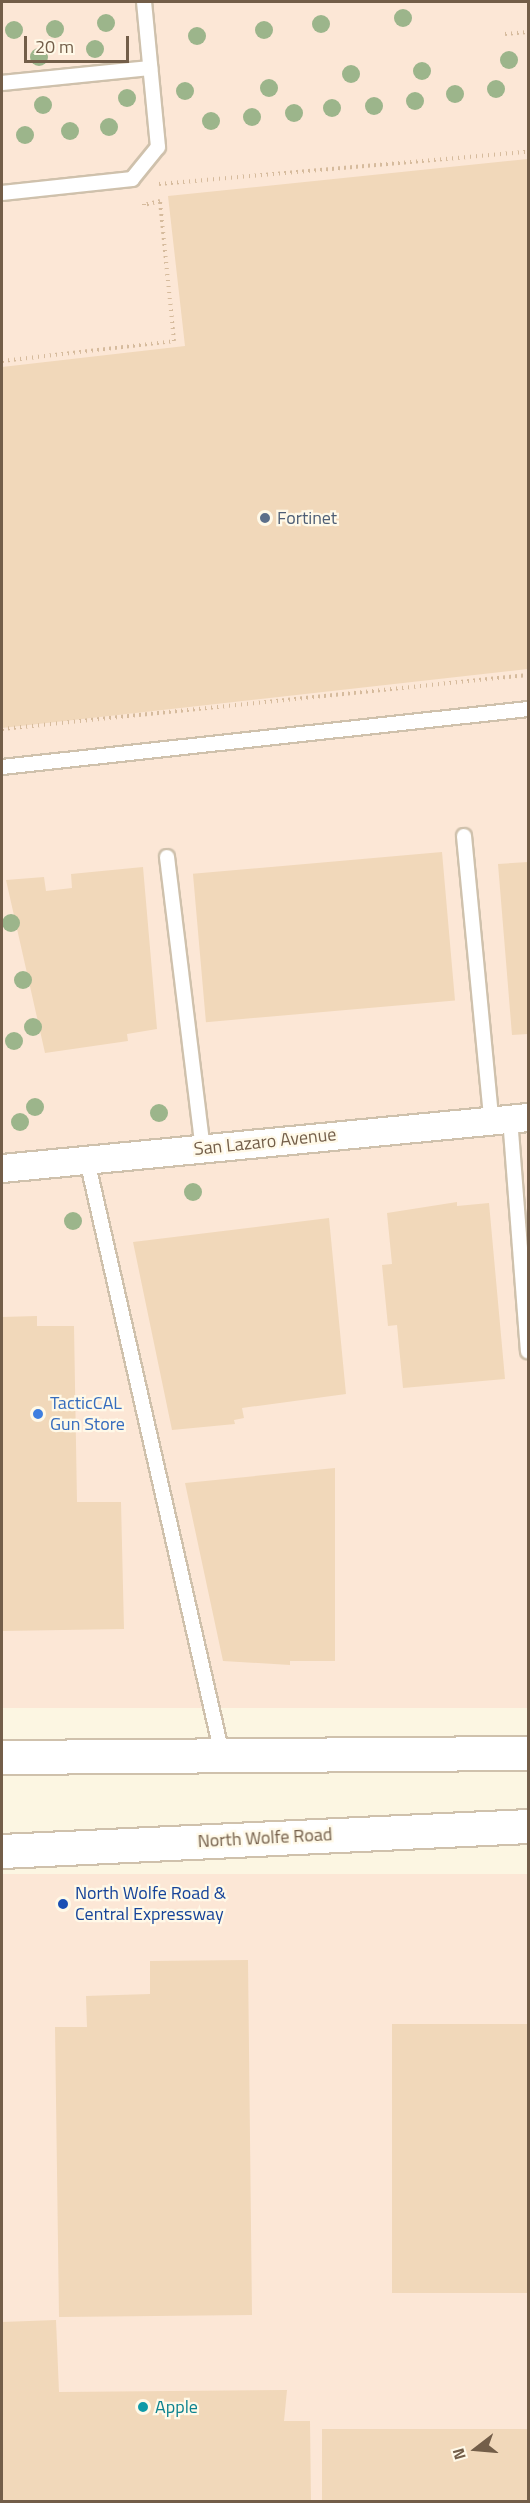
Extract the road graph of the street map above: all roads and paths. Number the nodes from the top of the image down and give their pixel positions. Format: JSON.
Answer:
{"nodes":[{"id":1,"x":144,"y":2,"type":"edge"},
{"id":2,"x":528,"y":32,"type":"edge"},
{"id":3,"x":505,"y":34,"type":"dead end"},
{"id":4,"x":150,"y":68,"type":"junction"},
{"id":5,"x":2,"y":83,"type":"edge"},
{"id":6,"x":528,"y":152,"type":"edge"},
{"id":7,"x":154,"y":185,"type":"dead end"},
{"id":8,"x":2,"y":193,"type":"edge"},
{"id":9,"x":143,"y":195,"type":"dead end"},
{"id":10,"x":2,"y":361,"type":"edge"},
{"id":11,"x":528,"y":675,"type":"edge"},
{"id":12,"x":528,"y":709,"type":"edge"},
{"id":13,"x":2,"y":729,"type":"edge"},
{"id":14,"x":2,"y":767,"type":"edge"},
{"id":15,"x":464,"y":836,"type":"dead end"},
{"id":16,"x":166,"y":857,"type":"dead end"},
{"id":17,"x":510,"y":1118,"type":"edge"},
{"id":18,"x":203,"y":1149,"type":"junction"},
{"id":19,"x":87,"y":1160,"type":"junction"},
{"id":20,"x":2,"y":1168,"type":"edge"},
{"id":21,"x":523,"y":1175,"type":"edge"},
{"id":22,"x":528,"y":1351,"type":"edge"},
{"id":23,"x":528,"y":1753,"type":"edge"},
{"id":24,"x":222,"y":1754,"type":"junction"},
{"id":25,"x":2,"y":1756,"type":"edge"},
{"id":26,"x":528,"y":1826,"type":"edge"},
{"id":27,"x":2,"y":1851,"type":"edge"}],
"edges":[{"from":1,"to":4,"type":"lane"},
{"from":2,"to":3,"type":"path"},
{"from":4,"to":5,"type":"lane"},
{"from":4,"to":8,"type":"lane"},
{"from":6,"to":7,"type":"path"},
{"from":9,"to":10,"type":"path"},
{"from":11,"to":13,"type":"path"},
{"from":12,"to":14,"type":"lane"},
{"from":15,"to":17,"type":"lane"},
{"from":16,"to":18,"type":"lane"},
{"from":17,"to":18,"type":"street","name":"San Lazaro Avenue"},
{"from":17,"to":21,"type":"lane"},
{"from":18,"to":19,"type":"street","name":"San Lazaro Avenue"},
{"from":19,"to":20,"type":"street","name":"San Lazaro Avenue"},
{"from":19,"to":24,"type":"lane"},
{"from":21,"to":22,"type":"lane"},
{"from":23,"to":24,"type":"main road"},
{"from":24,"to":25,"type":"main road"},
{"from":26,"to":27,"type":"main road","name":"North Wolfe Road"}]}
